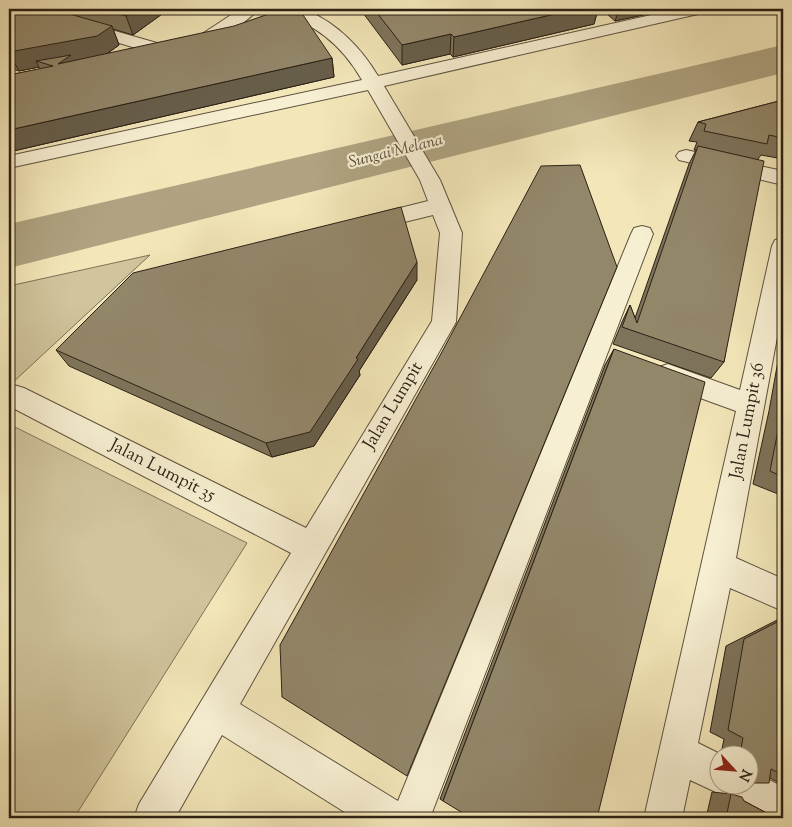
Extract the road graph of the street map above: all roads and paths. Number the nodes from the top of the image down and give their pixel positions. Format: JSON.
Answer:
{"nodes":[{"id":1,"x":22,"y":9,"type":"edge"},
{"id":2,"x":250,"y":9,"type":"edge"},
{"id":3,"x":281,"y":9,"type":"edge"},
{"id":4,"x":698,"y":9,"type":"edge"},
{"id":5,"x":305,"y":12,"type":"edge"},
{"id":6,"x":595,"y":14,"type":"dead end"},
{"id":7,"x":612,"y":29,"type":"junction"},
{"id":8,"x":165,"y":51,"type":"junction"},
{"id":9,"x":127,"y":59,"type":"edge"},
{"id":10,"x":373,"y":83,"type":"junction"},
{"id":11,"x":686,"y":156,"type":"dead end"},
{"id":12,"x":9,"y":162,"type":"edge"},
{"id":13,"x":783,"y":178,"type":"edge"},
{"id":14,"x":435,"y":192,"type":"junction"},
{"id":15,"x":345,"y":229,"type":"edge"},
{"id":16,"x":642,"y":234,"type":"dead end"},
{"id":17,"x":783,"y":246,"type":"edge"},
{"id":18,"x":620,"y":358,"type":"junction"},
{"id":19,"x":14,"y":396,"type":"dead end"},
{"id":20,"x":751,"y":404,"type":"junction"},
{"id":21,"x":311,"y":547,"type":"junction"},
{"id":22,"x":718,"y":567,"type":"junction"},
{"id":23,"x":783,"y":595,"type":"edge"},
{"id":24,"x":216,"y":710,"type":"junction"},
{"id":25,"x":677,"y":752,"type":"junction"},
{"id":26,"x":710,"y":770,"type":"edge"},
{"id":27,"x":757,"y":794,"type":"edge"},
{"id":28,"x":783,"y":808,"type":"edge"},
{"id":29,"x":153,"y":818,"type":"edge"},
{"id":30,"x":389,"y":818,"type":"edge"},
{"id":31,"x":411,"y":818,"type":"edge"},
{"id":32,"x":663,"y":818,"type":"edge"}],
"edges":[{"from":1,"to":8,"type":"street"},
{"from":2,"to":8,"type":"street"},
{"from":3,"to":5,"type":"street","name":"Jalan Lumpit"},
{"from":4,"to":7,"type":"street"},
{"from":5,"to":10,"type":"street","name":"Jalan Lumpit"},
{"from":6,"to":7,"type":"street"},
{"from":7,"to":10,"type":"street"},
{"from":8,"to":9,"type":"street"},
{"from":10,"to":12,"type":"street"},
{"from":10,"to":14,"type":"street","name":"Jalan Lumpit"},
{"from":11,"to":13,"type":"street"},
{"from":14,"to":15,"type":"street"},
{"from":14,"to":21,"type":"street","name":"Jalan Lumpit"},
{"from":16,"to":18,"type":"street"},
{"from":17,"to":20,"type":"street","name":"Jalan Lumpit 36"},
{"from":18,"to":20,"type":"street"},
{"from":18,"to":31,"type":"street"},
{"from":19,"to":21,"type":"street","name":"Jalan Lumpit 35"},
{"from":20,"to":22,"type":"street","name":"Jalan Lumpit 36"},
{"from":21,"to":24,"type":"street","name":"Jalan Lumpit"},
{"from":22,"to":23,"type":"street"},
{"from":22,"to":25,"type":"street","name":"Jalan Lumpit 36"},
{"from":24,"to":29,"type":"street","name":"Jalan Lumpit"},
{"from":24,"to":30,"type":"street"},
{"from":25,"to":26,"type":"street"},
{"from":25,"to":32,"type":"street","name":"Jalan Lumpit 36"},
{"from":27,"to":28,"type":"street"}]}
